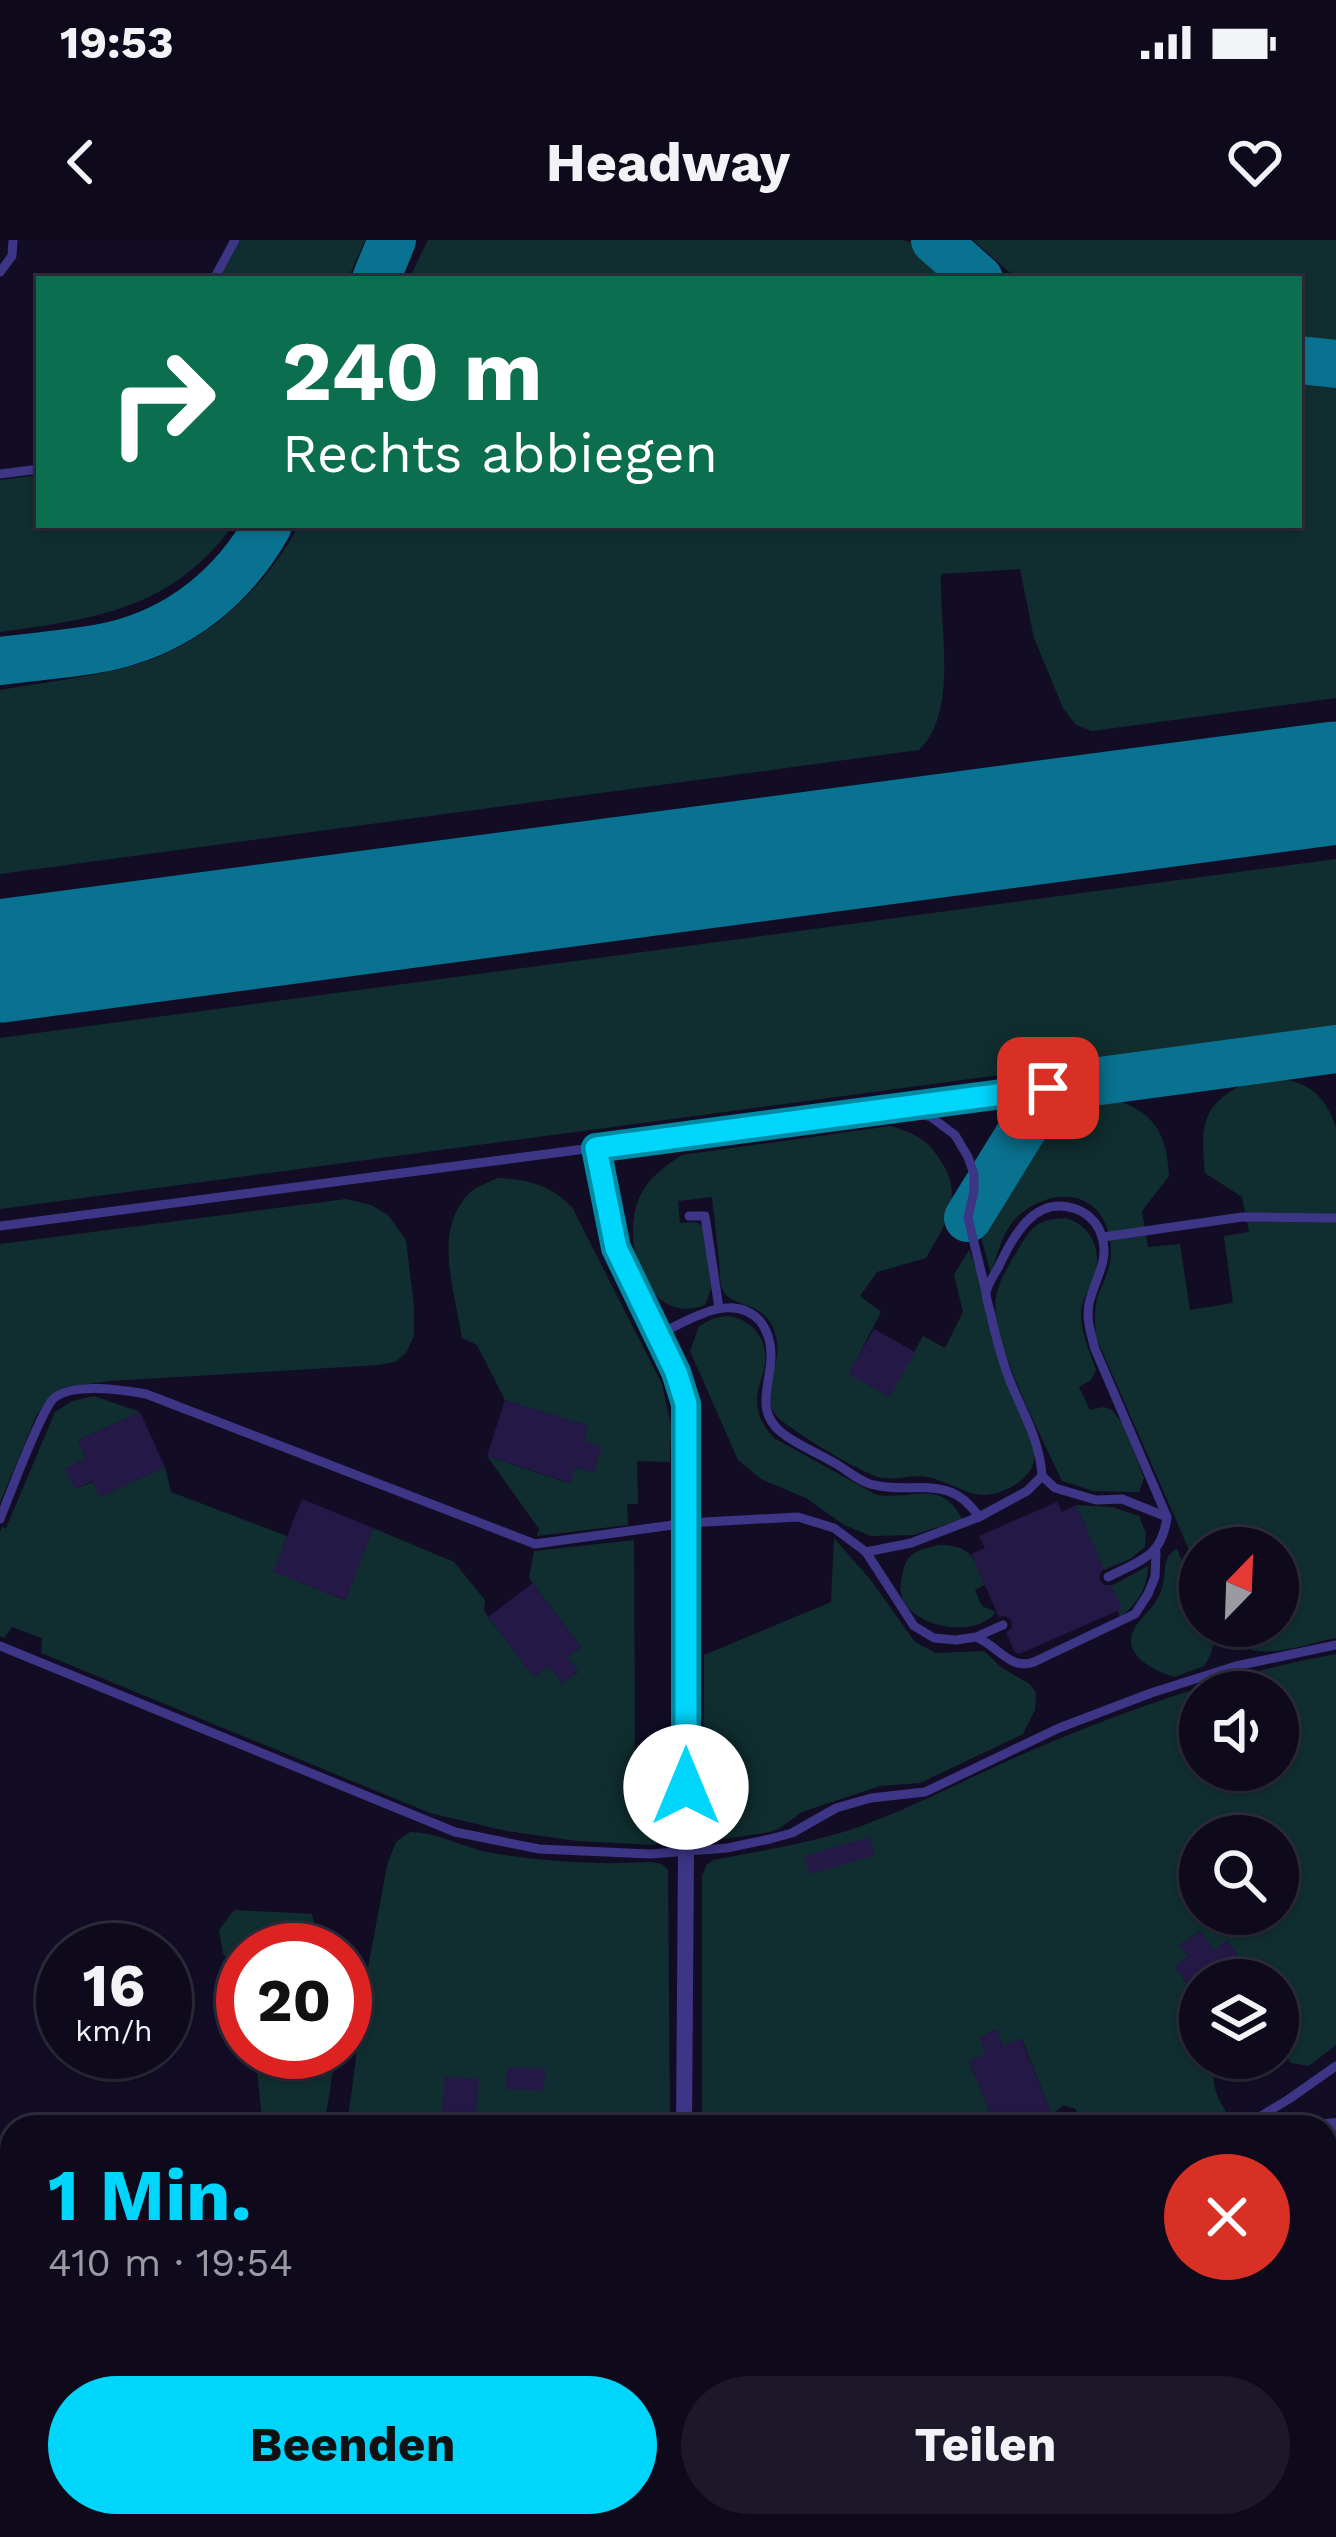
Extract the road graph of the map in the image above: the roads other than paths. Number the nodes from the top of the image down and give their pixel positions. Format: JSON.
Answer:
{"nodes":[{"id":1,"x":14,"y":240,"type":"edge"},
{"id":2,"x":235,"y":240,"type":"edge"},
{"id":3,"x":0,"y":272,"type":"edge"},
{"id":4,"x":216,"y":276,"type":"edge"},
{"id":5,"x":36,"y":469,"type":"edge"},
{"id":6,"x":0,"y":474,"type":"edge"},
{"id":7,"x":1048,"y":1088,"type":"dead end"},
{"id":8,"x":898,"y":1108,"type":"junction"},
{"id":9,"x":596,"y":1148,"type":"junction"},
{"id":10,"x":689,"y":1216,"type":"dead end"},
{"id":11,"x":1336,"y":1217,"type":"edge"},
{"id":12,"x":0,"y":1226,"type":"edge"},
{"id":13,"x":1103,"y":1237,"type":"junction"},
{"id":14,"x":986,"y":1292,"type":"junction"},
{"id":15,"x":719,"y":1308,"type":"junction"},
{"id":16,"x":658,"y":1334,"type":"junction"},
{"id":17,"x":1042,"y":1476,"type":"junction"},
{"id":18,"x":979,"y":1517,"type":"junction"},
{"id":19,"x":1167,"y":1517,"type":"junction"},
{"id":20,"x":0,"y":1519,"type":"edge"},
{"id":21,"x":688,"y":1523,"type":"junction"},
{"id":22,"x":866,"y":1552,"type":"junction"},
{"id":23,"x":1156,"y":1552,"type":"junction"},
{"id":24,"x":1108,"y":1577,"type":"dead end"},
{"id":25,"x":1003,"y":1625,"type":"dead end"},
{"id":26,"x":976,"y":1637,"type":"junction"},
{"id":27,"x":1336,"y":1645,"type":"edge"},
{"id":28,"x":0,"y":1646,"type":"edge"},
{"id":29,"x":685,"y":1832,"type":"dead end"},
{"id":30,"x":686,"y":1851,"type":"junction"},
{"id":31,"x":1336,"y":2066,"type":"edge"},
{"id":32,"x":684,"y":2115,"type":"edge"},
{"id":33,"x":1263,"y":2115,"type":"edge"}],
"edges":[{"from":1,"to":3,"type":"lane"},
{"from":2,"to":4,"type":"lane"},
{"from":5,"to":6,"type":"lane"},
{"from":7,"to":8,"type":"lane"},
{"from":8,"to":9,"type":"lane"},
{"from":8,"to":14,"type":"lane"},
{"from":9,"to":12,"type":"lane"},
{"from":9,"to":16,"type":"lane"},
{"from":10,"to":15,"type":"lane"},
{"from":11,"to":13,"type":"lane"},
{"from":13,"to":14,"type":"lane"},
{"from":13,"to":19,"type":"lane"},
{"from":14,"to":17,"type":"lane"},
{"from":15,"to":16,"type":"lane"},
{"from":15,"to":18,"type":"lane"},
{"from":16,"to":21,"type":"lane"},
{"from":17,"to":18,"type":"lane"},
{"from":17,"to":19,"type":"lane"},
{"from":18,"to":22,"type":"lane"},
{"from":19,"to":23,"type":"lane"},
{"from":20,"to":21,"type":"lane"},
{"from":21,"to":22,"type":"lane"},
{"from":21,"to":29,"type":"lane"},
{"from":22,"to":26,"type":"lane"},
{"from":23,"to":24,"type":"lane"},
{"from":23,"to":26,"type":"lane"},
{"from":25,"to":26,"type":"lane"},
{"from":27,"to":30,"type":"lane"},
{"from":28,"to":30,"type":"lane"},
{"from":30,"to":32,"type":"street"},
{"from":31,"to":33,"type":"lane"}]}
